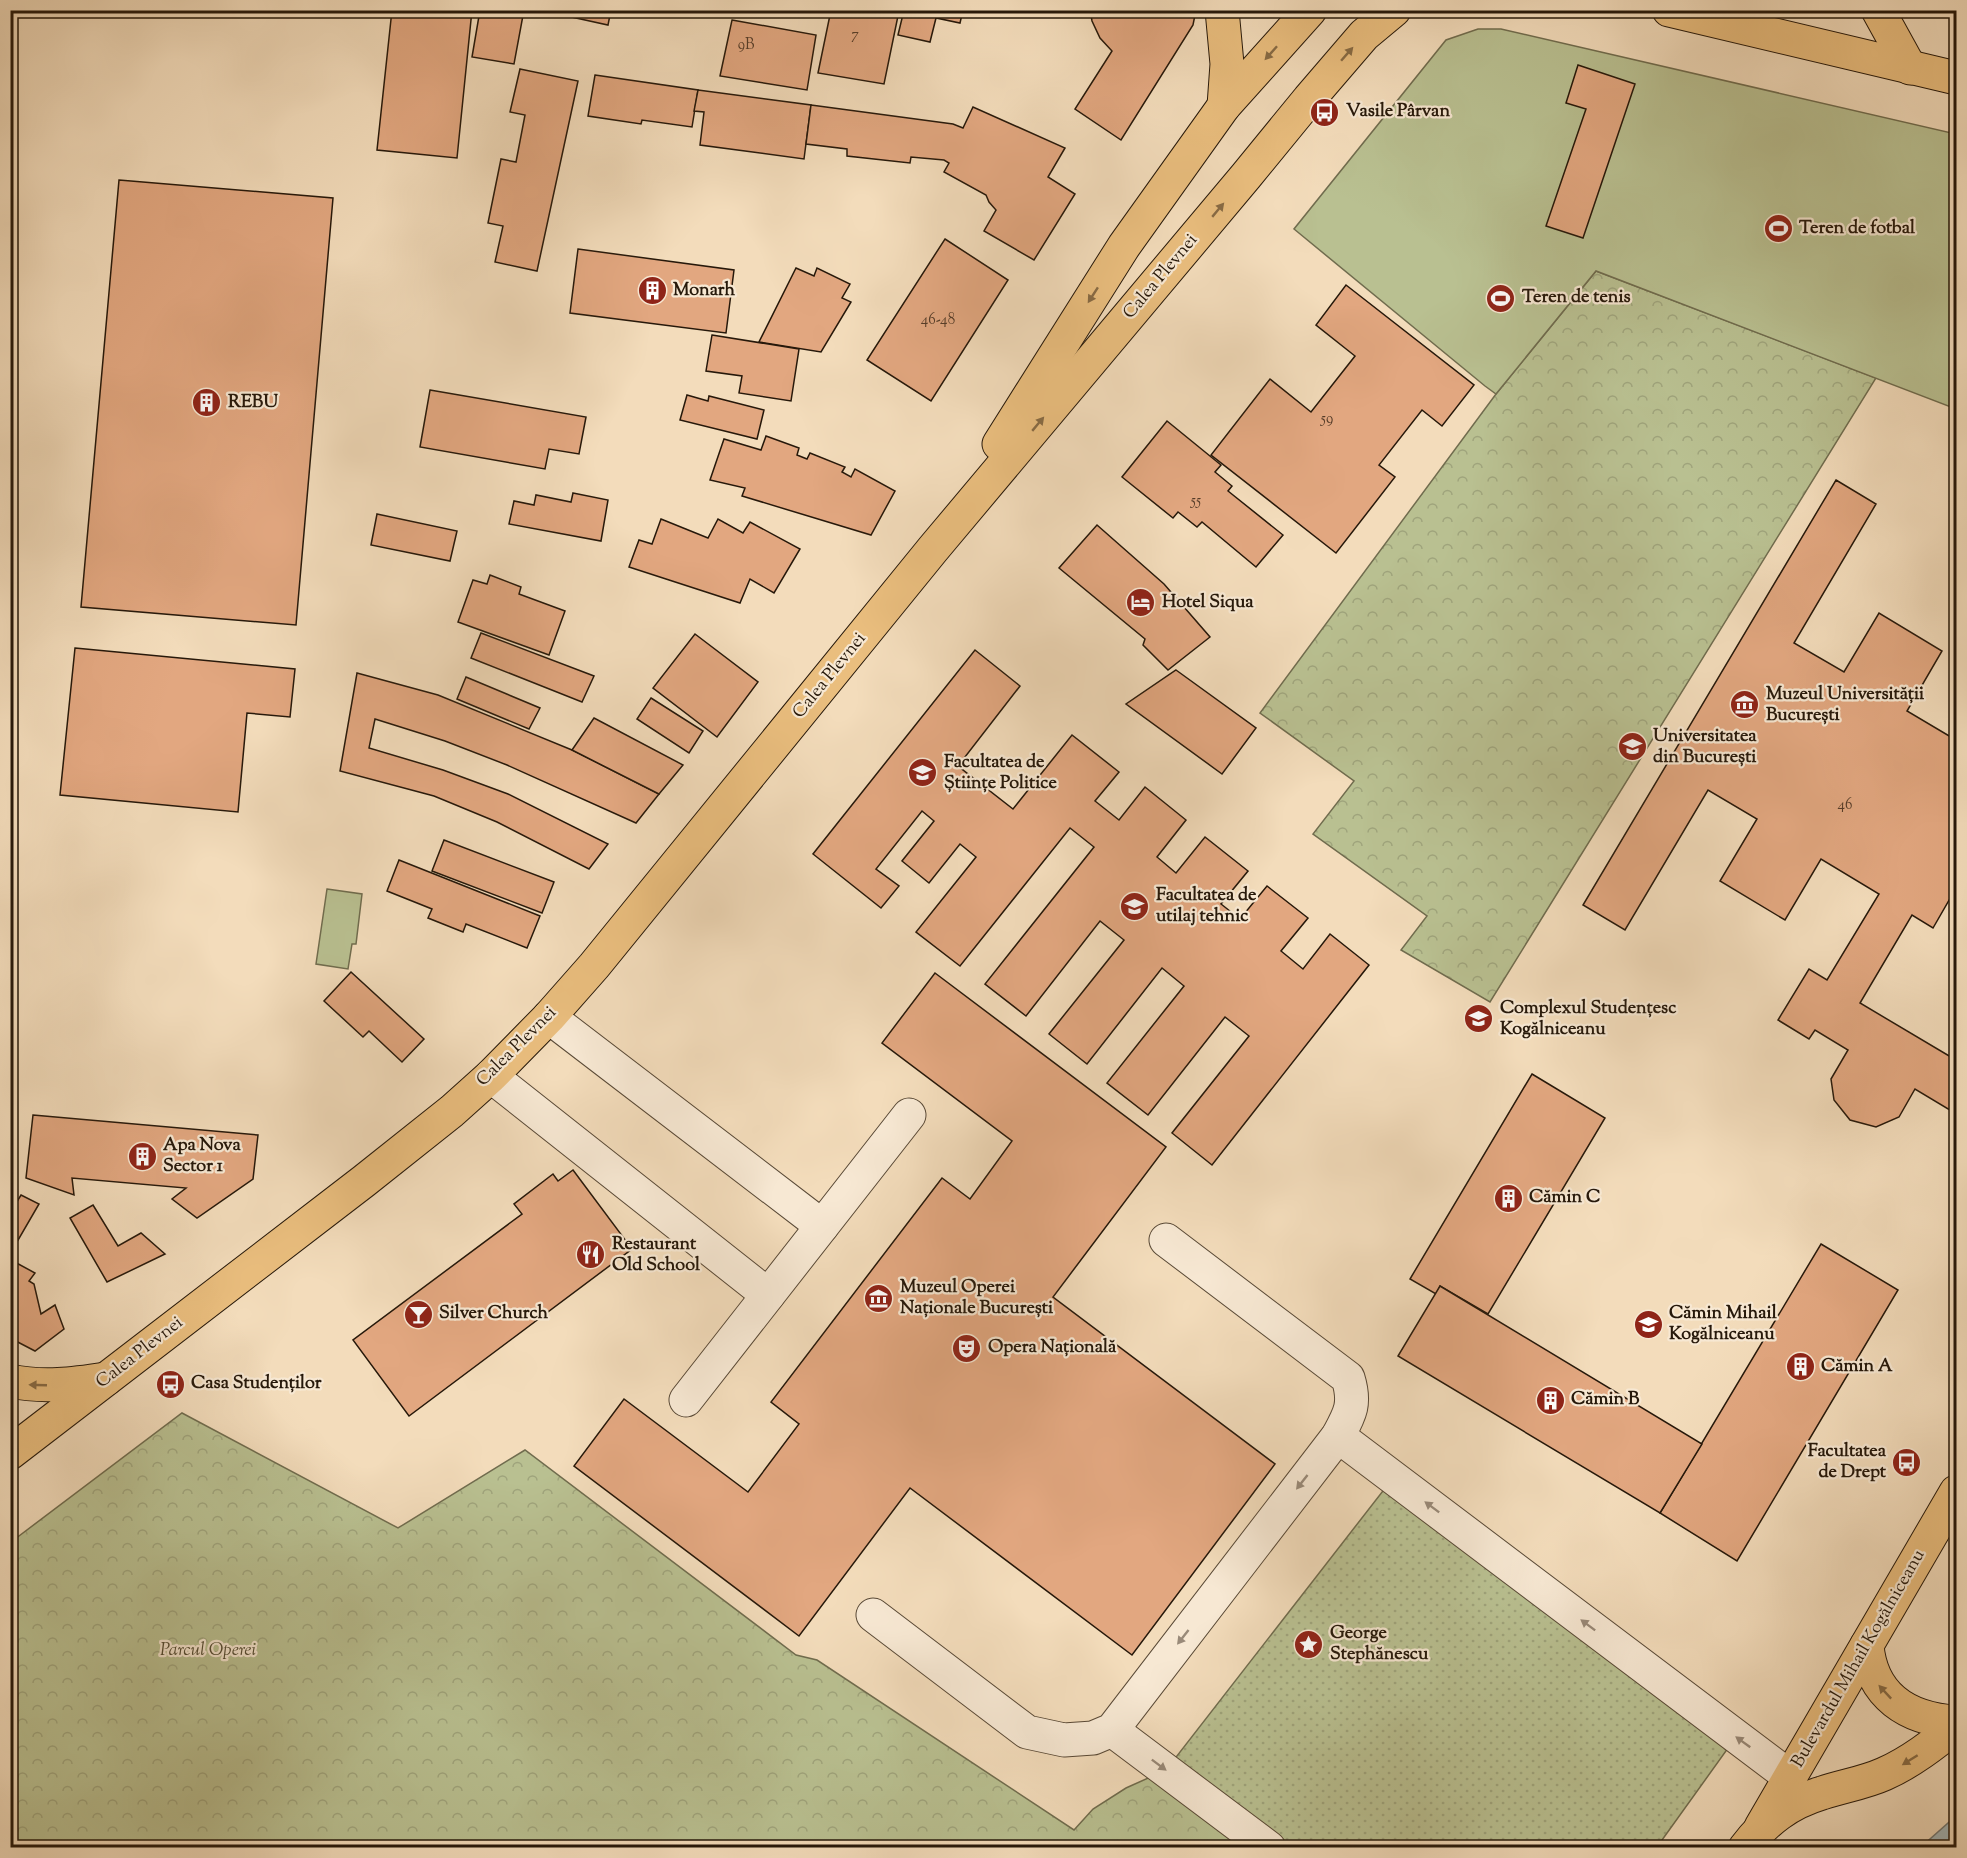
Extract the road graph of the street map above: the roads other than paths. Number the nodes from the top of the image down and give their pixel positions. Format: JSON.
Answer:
{"nodes":[{"id":1,"x":1222,"y":10,"type":"edge"},
{"id":2,"x":1310,"y":10,"type":"edge"},
{"id":3,"x":1394,"y":10,"type":"edge"},
{"id":4,"x":1669,"y":10,"type":"edge"},
{"id":5,"x":1878,"y":10,"type":"edge"},
{"id":6,"x":1910,"y":68,"type":"junction"},
{"id":7,"x":1956,"y":78,"type":"edge"},
{"id":8,"x":1224,"y":106,"type":"junction"},
{"id":9,"x":933,"y":549,"type":"junction"},
{"id":10,"x":549,"y":1017,"type":"junction"},
{"id":11,"x":491,"y":1076,"type":"junction"},
{"id":12,"x":909,"y":1115,"type":"dead end"},
{"id":13,"x":822,"y":1226,"type":"junction"},
{"id":14,"x":1166,"y":1240,"type":"dead end"},
{"id":15,"x":768,"y":1295,"type":"junction"},
{"id":16,"x":108,"y":1378,"type":"junction"},
{"id":17,"x":10,"y":1381,"type":"edge"},
{"id":18,"x":686,"y":1400,"type":"dead end"},
{"id":19,"x":1338,"y":1436,"type":"junction"},
{"id":20,"x":13,"y":1454,"type":"edge"},
{"id":21,"x":1956,"y":1492,"type":"edge"},
{"id":22,"x":873,"y":1615,"type":"dead end"},
{"id":23,"x":1867,"y":1645,"type":"junction"},
{"id":24,"x":1956,"y":1724,"type":"edge"},
{"id":25,"x":1112,"y":1730,"type":"junction"},
{"id":26,"x":1790,"y":1778,"type":"junction"},
{"id":27,"x":1754,"y":1841,"type":"edge"},
{"id":28,"x":1269,"y":1848,"type":"edge"}],
"edges":[{"from":1,"to":8,"type":"main road"},
{"from":2,"to":8,"type":"main road","name":"Calea Plevnei","one_way":true},
{"from":9,"to":3,"type":"main road","name":"Calea Plevnei","one_way":true},
{"from":4,"to":6,"type":"main road"},
{"from":5,"to":6,"type":"main road"},
{"from":6,"to":7,"type":"main road"},
{"from":8,"to":9,"type":"main road","name":"Calea Plevnei","one_way":true},
{"from":9,"to":10,"type":"main road","name":"Calea Plevnei"},
{"from":10,"to":11,"type":"main road","name":"Calea Plevnei"},
{"from":10,"to":13,"type":"lane"},
{"from":11,"to":15,"type":"lane"},
{"from":11,"to":16,"type":"main road","name":"Calea Plevnei"},
{"from":12,"to":13,"type":"lane"},
{"from":13,"to":15,"type":"lane"},
{"from":14,"to":19,"type":"lane"},
{"from":15,"to":18,"type":"lane"},
{"from":16,"to":17,"type":"main road","one_way":true},
{"from":16,"to":20,"type":"main road","name":"Calea Plevnei"},
{"from":19,"to":25,"type":"lane","one_way":true},
{"from":26,"to":19,"type":"lane","one_way":true},
{"from":21,"to":23,"type":"main road","name":"Bulevardul Mihail Kogălniceanu"},
{"from":22,"to":25,"type":"lane"},
{"from":24,"to":23,"type":"main road","one_way":true},
{"from":23,"to":26,"type":"main road","name":"Bulevardul Mihail Kogălniceanu"},
{"from":24,"to":27,"type":"main road","one_way":true},
{"from":25,"to":28,"type":"lane","one_way":true},
{"from":26,"to":27,"type":"main road","name":"Bulevardul Mihail Kogălniceanu"}]}
